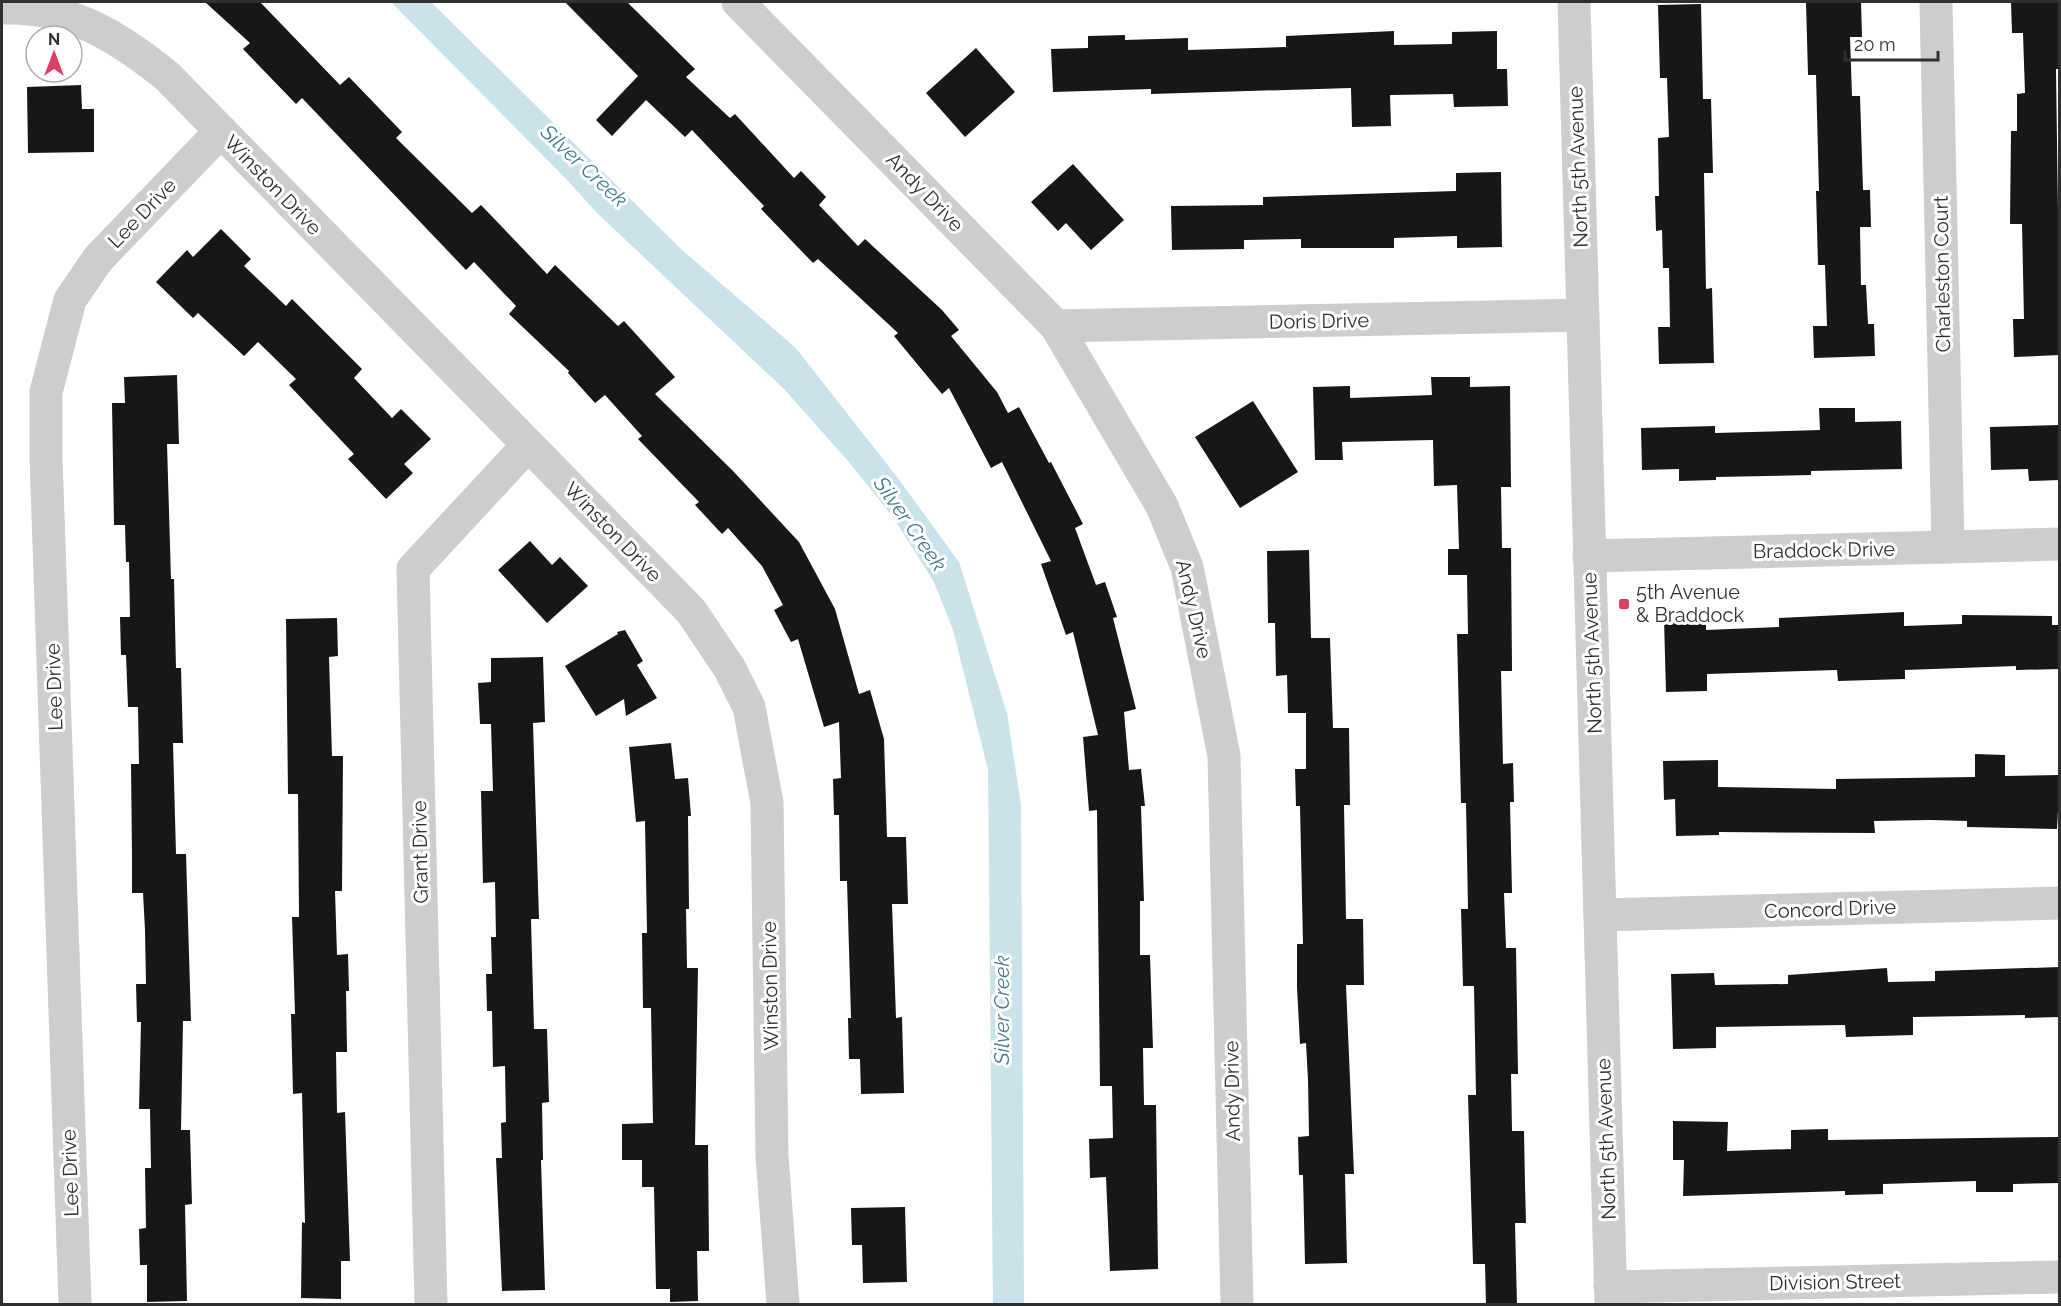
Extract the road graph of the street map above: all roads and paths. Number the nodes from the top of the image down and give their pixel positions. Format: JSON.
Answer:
{"nodes":[{"id":1,"x":738,"y":2,"type":"edge"},
{"id":2,"x":1574,"y":2,"type":"edge"},
{"id":3,"x":1936,"y":2,"type":"edge"},
{"id":4,"x":2,"y":8,"type":"edge"},
{"id":5,"x":220,"y":131,"type":"junction"},
{"id":6,"x":1582,"y":315,"type":"junction"},
{"id":7,"x":1056,"y":326,"type":"junction"},
{"id":8,"x":528,"y":445,"type":"junction"},
{"id":9,"x":2060,"y":544,"type":"edge"},
{"id":10,"x":1948,"y":547,"type":"junction"},
{"id":11,"x":1589,"y":556,"type":"junction"},
{"id":12,"x":2060,"y":903,"type":"edge"},
{"id":13,"x":1600,"y":915,"type":"junction"},
{"id":14,"x":2060,"y":1277,"type":"edge"},
{"id":15,"x":1610,"y":1296,"type":"edge"},
{"id":16,"x":75,"y":1305,"type":"edge"},
{"id":17,"x":431,"y":1305,"type":"edge"},
{"id":18,"x":783,"y":1305,"type":"edge"},
{"id":19,"x":1237,"y":1305,"type":"edge"}],
"edges":[{"from":1,"to":7,"type":"street","name":"Andy Drive"},
{"from":2,"to":6,"type":"street","name":"North 5th Avenue"},
{"from":3,"to":10,"type":"street","name":"Charleston Court"},
{"from":4,"to":5,"type":"street","name":"Winston Drive"},
{"from":5,"to":8,"type":"street","name":"Winston Drive"},
{"from":5,"to":16,"type":"street","name":"Lee Drive"},
{"from":6,"to":7,"type":"street","name":"Doris Drive"},
{"from":6,"to":11,"type":"street","name":"North 5th Avenue"},
{"from":7,"to":19,"type":"street","name":"Andy Drive"},
{"from":8,"to":17,"type":"street","name":"Grant Drive"},
{"from":8,"to":18,"type":"street","name":"Winston Drive"},
{"from":9,"to":10,"type":"street","name":"Braddock Drive"},
{"from":10,"to":11,"type":"street","name":"Braddock Drive"},
{"from":11,"to":13,"type":"street","name":"North 5th Avenue"},
{"from":12,"to":13,"type":"street","name":"Concord Drive"},
{"from":13,"to":15,"type":"street","name":"North 5th Avenue"},
{"from":14,"to":15,"type":"street","name":"Division Street"}]}
